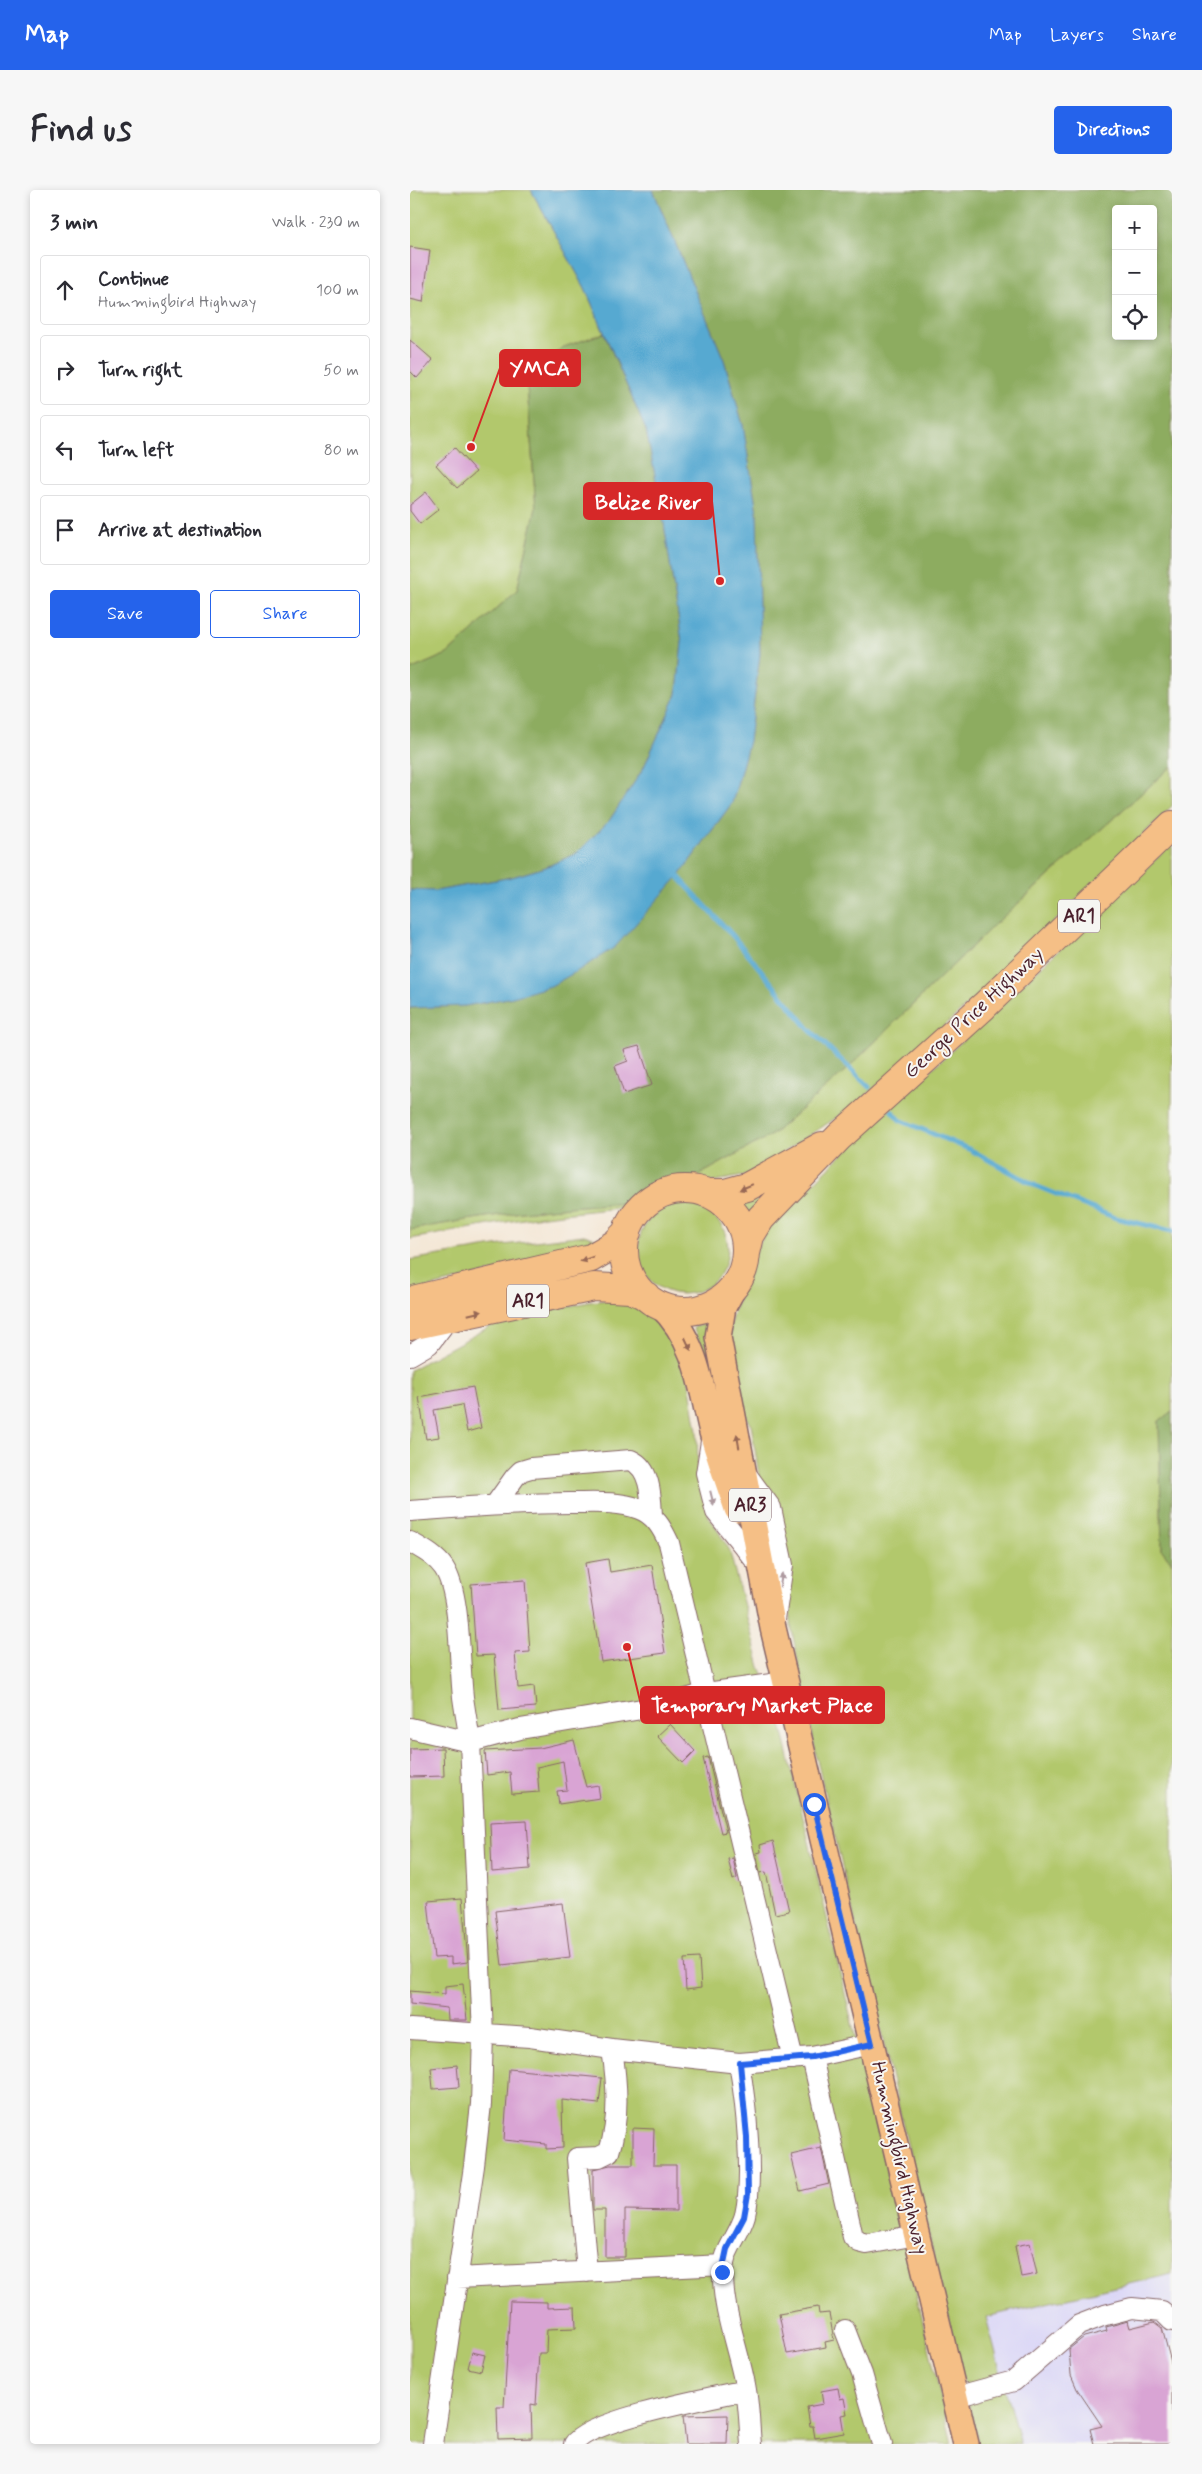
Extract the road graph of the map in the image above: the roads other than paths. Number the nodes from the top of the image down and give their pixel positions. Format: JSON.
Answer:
{"nodes":[{"id":1,"x":1172,"y":825,"type":"edge"},
{"id":2,"x":839,"y":1137,"type":"junction"},
{"id":3,"x":706,"y":1193,"type":"junction"},
{"id":4,"x":627,"y":1232,"type":"junction"},
{"id":5,"x":746,"y":1253,"type":"junction"},
{"id":6,"x":734,"y":1286,"type":"junction"},
{"id":7,"x":653,"y":1301,"type":"junction"},
{"id":8,"x":410,"y":1303,"type":"edge"},
{"id":9,"x":448,"y":1319,"type":"junction"},
{"id":10,"x":410,"y":1326,"type":"edge"},
{"id":11,"x":410,"y":1355,"type":"edge"},
{"id":12,"x":495,"y":1505,"type":"junction"},
{"id":13,"x":410,"y":1511,"type":"edge"},
{"id":14,"x":652,"y":1516,"type":"junction"},
{"id":15,"x":410,"y":1542,"type":"edge"},
{"id":16,"x":771,"y":1619,"type":"junction"},
{"id":17,"x":785,"y":1682,"type":"junction"},
{"id":18,"x":706,"y":1694,"type":"junction"},
{"id":19,"x":410,"y":1728,"type":"edge"},
{"id":20,"x":470,"y":1742,"type":"junction"},
{"id":21,"x":410,"y":2029,"type":"edge"},
{"id":22,"x":483,"y":2034,"type":"junction"},
{"id":23,"x":872,"y":2044,"type":"junction"},
{"id":24,"x":612,"y":2049,"type":"junction"},
{"id":25,"x":802,"y":2058,"type":"junction"},
{"id":26,"x":740,"y":2063,"type":"junction"},
{"id":27,"x":918,"y":2235,"type":"junction"},
{"id":28,"x":724,"y":2265,"type":"junction"},
{"id":29,"x":587,"y":2272,"type":"junction"},
{"id":30,"x":457,"y":2278,"type":"junction"},
{"id":31,"x":1172,"y":2321,"type":"edge"},
{"id":32,"x":845,"y":2330,"type":"dead end"},
{"id":33,"x":746,"y":2390,"type":"junction"},
{"id":34,"x":955,"y":2397,"type":"junction"},
{"id":35,"x":433,"y":2444,"type":"edge"},
{"id":36,"x":574,"y":2444,"type":"edge"},
{"id":37,"x":751,"y":2444,"type":"edge"},
{"id":38,"x":882,"y":2444,"type":"edge"},
{"id":39,"x":966,"y":2444,"type":"edge"}],
"edges":[{"from":1,"to":2,"type":"highway","name":"George Price Highway","number":"AR1"},
{"from":2,"to":3,"type":"highway","name":"George Price Highway","number":"AR1","one_way":true},
{"from":2,"to":5,"type":"highway","name":"George Price Highway","number":"AR1"},
{"from":3,"to":4,"type":"highway"},
{"from":3,"to":5,"type":"highway"},
{"from":4,"to":7,"type":"highway"},
{"from":4,"to":8,"type":"highway","number":"AR1","one_way":true},
{"from":5,"to":6,"type":"highway"},
{"from":6,"to":7,"type":"highway"},
{"from":16,"to":6,"type":"main road","name":"Hummingbird Highway","number":"AR3","one_way":true},
{"from":9,"to":7,"type":"highway","number":"AR1","one_way":true},
{"from":7,"to":16,"type":"main road","name":"Hummingbird Highway","number":"AR3","one_way":true},
{"from":9,"to":10,"type":"highway","number":"AR1"},
{"from":9,"to":11,"type":"street"},
{"from":12,"to":13,"type":"street"},
{"from":12,"to":14,"type":"street"},
{"from":12,"to":14,"type":"street"},
{"from":14,"to":18,"type":"street"},
{"from":15,"to":20,"type":"street"},
{"from":16,"to":17,"type":"main road","name":"Hummingbird Highway","number":"AR3"},
{"from":17,"to":18,"type":"street"},
{"from":17,"to":23,"type":"main road","name":"Hummingbird Highway","number":"AR3"},
{"from":18,"to":20,"type":"street"},
{"from":18,"to":25,"type":"street"},
{"from":19,"to":20,"type":"street"},
{"from":20,"to":22,"type":"street"},
{"from":21,"to":22,"type":"street"},
{"from":22,"to":24,"type":"street"},
{"from":22,"to":30,"type":"street"},
{"from":23,"to":25,"type":"street"},
{"from":23,"to":27,"type":"main road","name":"Hummingbird Highway","number":"AR3"},
{"from":24,"to":26,"type":"street"},
{"from":24,"to":29,"type":"street"},
{"from":25,"to":26,"type":"street"},
{"from":25,"to":27,"type":"street"},
{"from":26,"to":28,"type":"street"},
{"from":27,"to":34,"type":"main road","name":"Hummingbird Highway","number":"AR3"},
{"from":28,"to":29,"type":"street"},
{"from":28,"to":33,"type":"street"},
{"from":29,"to":30,"type":"street"},
{"from":30,"to":35,"type":"street"},
{"from":31,"to":34,"type":"street"},
{"from":32,"to":38,"type":"street"},
{"from":33,"to":36,"type":"street"},
{"from":33,"to":37,"type":"street"},
{"from":34,"to":39,"type":"main road","name":"Hummingbird Highway","number":"AR3"}]}
